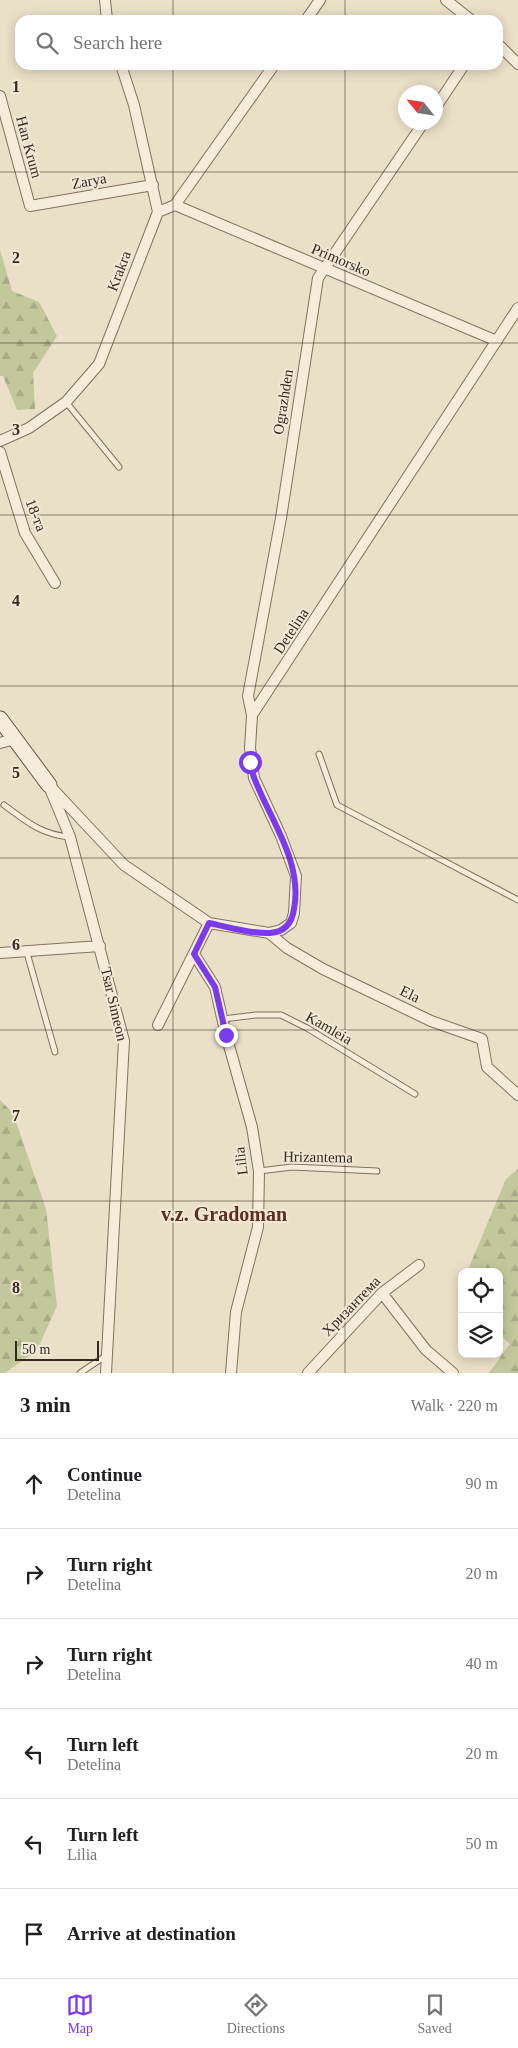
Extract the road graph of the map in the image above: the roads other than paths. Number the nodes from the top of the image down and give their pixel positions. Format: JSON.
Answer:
{"nodes":[{"id":1,"x":105,"y":0,"type":"edge"},
{"id":2,"x":320,"y":0,"type":"edge"},
{"id":3,"x":446,"y":0,"type":"edge"},
{"id":4,"x":106,"y":15,"type":"edge"},
{"id":5,"x":310,"y":15,"type":"edge"},
{"id":6,"x":465,"y":15,"type":"edge"},
{"id":7,"x":503,"y":49,"type":"edge"},
{"id":8,"x":518,"y":64,"type":"edge"},
{"id":9,"x":122,"y":70,"type":"edge"},
{"id":10,"x":270,"y":70,"type":"edge"},
{"id":11,"x":461,"y":70,"type":"edge"},
{"id":12,"x":0,"y":96,"type":"edge"},
{"id":13,"x":443,"y":96,"type":"edge"},
{"id":14,"x":419,"y":130,"type":"edge"},
{"id":15,"x":153,"y":185,"type":"junction"},
{"id":16,"x":175,"y":205,"type":"junction"},
{"id":17,"x":30,"y":206,"type":"joint"},
{"id":18,"x":158,"y":212,"type":"junction"},
{"id":19,"x":323,"y":269,"type":"junction"},
{"id":20,"x":518,"y":308,"type":"edge"},
{"id":21,"x":497,"y":341,"type":"junction"},
{"id":22,"x":66,"y":402,"type":"junction"},
{"id":23,"x":0,"y":441,"type":"edge"},
{"id":24,"x":0,"y":452,"type":"edge"},
{"id":25,"x":119,"y":467,"type":"dead end"},
{"id":26,"x":55,"y":583,"type":"dead end"},
{"id":27,"x":252,"y":716,"type":"junction"},
{"id":28,"x":0,"y":718,"type":"edge"},
{"id":29,"x":7,"y":741,"type":"edge"},
{"id":30,"x":319,"y":754,"type":"dead end"},
{"id":31,"x":49,"y":786,"type":"junction"},
{"id":32,"x":4,"y":805,"type":"dead end"},
{"id":33,"x":70,"y":837,"type":"junction"},
{"id":34,"x":518,"y":900,"type":"edge"},
{"id":35,"x":209,"y":923,"type":"junction"},
{"id":36,"x":269,"y":933,"type":"junction"},
{"id":37,"x":100,"y":946,"type":"junction"},
{"id":38,"x":0,"y":953,"type":"edge"},
{"id":39,"x":27,"y":953,"type":"junction"},
{"id":40,"x":194,"y":954,"type":"junction"},
{"id":41,"x":222,"y":1019,"type":"junction"},
{"id":42,"x":158,"y":1025,"type":"dead end"},
{"id":43,"x":55,"y":1052,"type":"dead end"},
{"id":44,"x":415,"y":1094,"type":"dead end"},
{"id":45,"x":518,"y":1095,"type":"edge"},
{"id":46,"x":259,"y":1171,"type":"junction"},
{"id":47,"x":377,"y":1171,"type":"dead end"},
{"id":48,"x":419,"y":1264,"type":"dead end"},
{"id":49,"x":382,"y":1293,"type":"junction"},
{"id":50,"x":107,"y":1355,"type":"junction"},
{"id":51,"x":80,"y":1373,"type":"edge"},
{"id":52,"x":106,"y":1373,"type":"edge"},
{"id":53,"x":231,"y":1373,"type":"edge"},
{"id":54,"x":308,"y":1373,"type":"edge"},
{"id":55,"x":453,"y":1373,"type":"edge"}],
"edges":[{"from":1,"to":4,"type":"street"},
{"from":2,"to":5,"type":"street"},
{"from":3,"to":6,"type":"street"},
{"from":7,"to":8,"type":"street"},
{"from":9,"to":15,"type":"street"},
{"from":10,"to":16,"type":"street"},
{"from":11,"to":13,"type":"street"},
{"from":12,"to":17,"type":"street","name":"Han Krum"},
{"from":14,"to":19,"type":"street","name":"Ograzhden"},
{"from":15,"to":17,"type":"street","name":"Zarya"},
{"from":15,"to":18,"type":"street"},
{"from":16,"to":18,"type":"street"},
{"from":16,"to":19,"type":"street","name":"Primorsko"},
{"from":18,"to":22,"type":"street","name":"Krakra"},
{"from":19,"to":21,"type":"street","name":"Primorsko"},
{"from":19,"to":27,"type":"street","name":"Ograzhden"},
{"from":20,"to":21,"type":"street","name":"Detelina"},
{"from":21,"to":27,"type":"street","name":"Detelina"},
{"from":22,"to":23,"type":"street","name":"Krakra"},
{"from":22,"to":25,"type":"lane"},
{"from":24,"to":26,"type":"street","name":"18-та"},
{"from":27,"to":36,"type":"street","name":"Detelina"},
{"from":28,"to":29,"type":"street","name":"Tsar Simeon"},
{"from":29,"to":31,"type":"street","name":"Tsar Simeon"},
{"from":30,"to":34,"type":"lane"},
{"from":31,"to":33,"type":"street","name":"Tsar Simeon"},
{"from":31,"to":35,"type":"street"},
{"from":32,"to":33,"type":"lane"},
{"from":33,"to":37,"type":"street","name":"Tsar Simeon"},
{"from":35,"to":36,"type":"street"},
{"from":35,"to":40,"type":"street"},
{"from":36,"to":45,"type":"street","name":"Ela"},
{"from":37,"to":39,"type":"street"},
{"from":37,"to":50,"type":"street","name":"Tsar Simeon"},
{"from":38,"to":39,"type":"street"},
{"from":39,"to":43,"type":"lane"},
{"from":40,"to":41,"type":"street","name":"Lilia"},
{"from":40,"to":42,"type":"street"},
{"from":41,"to":44,"type":"lane","name":"Kamleia"},
{"from":41,"to":46,"type":"street","name":"Lilia"},
{"from":46,"to":47,"type":"lane","name":"Hrizantema"},
{"from":46,"to":53,"type":"street","name":"Lilia"},
{"from":48,"to":49,"type":"street","name":"Хризантема"},
{"from":49,"to":54,"type":"street","name":"Хризантема"},
{"from":49,"to":55,"type":"street"},
{"from":50,"to":51,"type":"lane"},
{"from":50,"to":52,"type":"street","name":"Tsar Simeon"}]}
